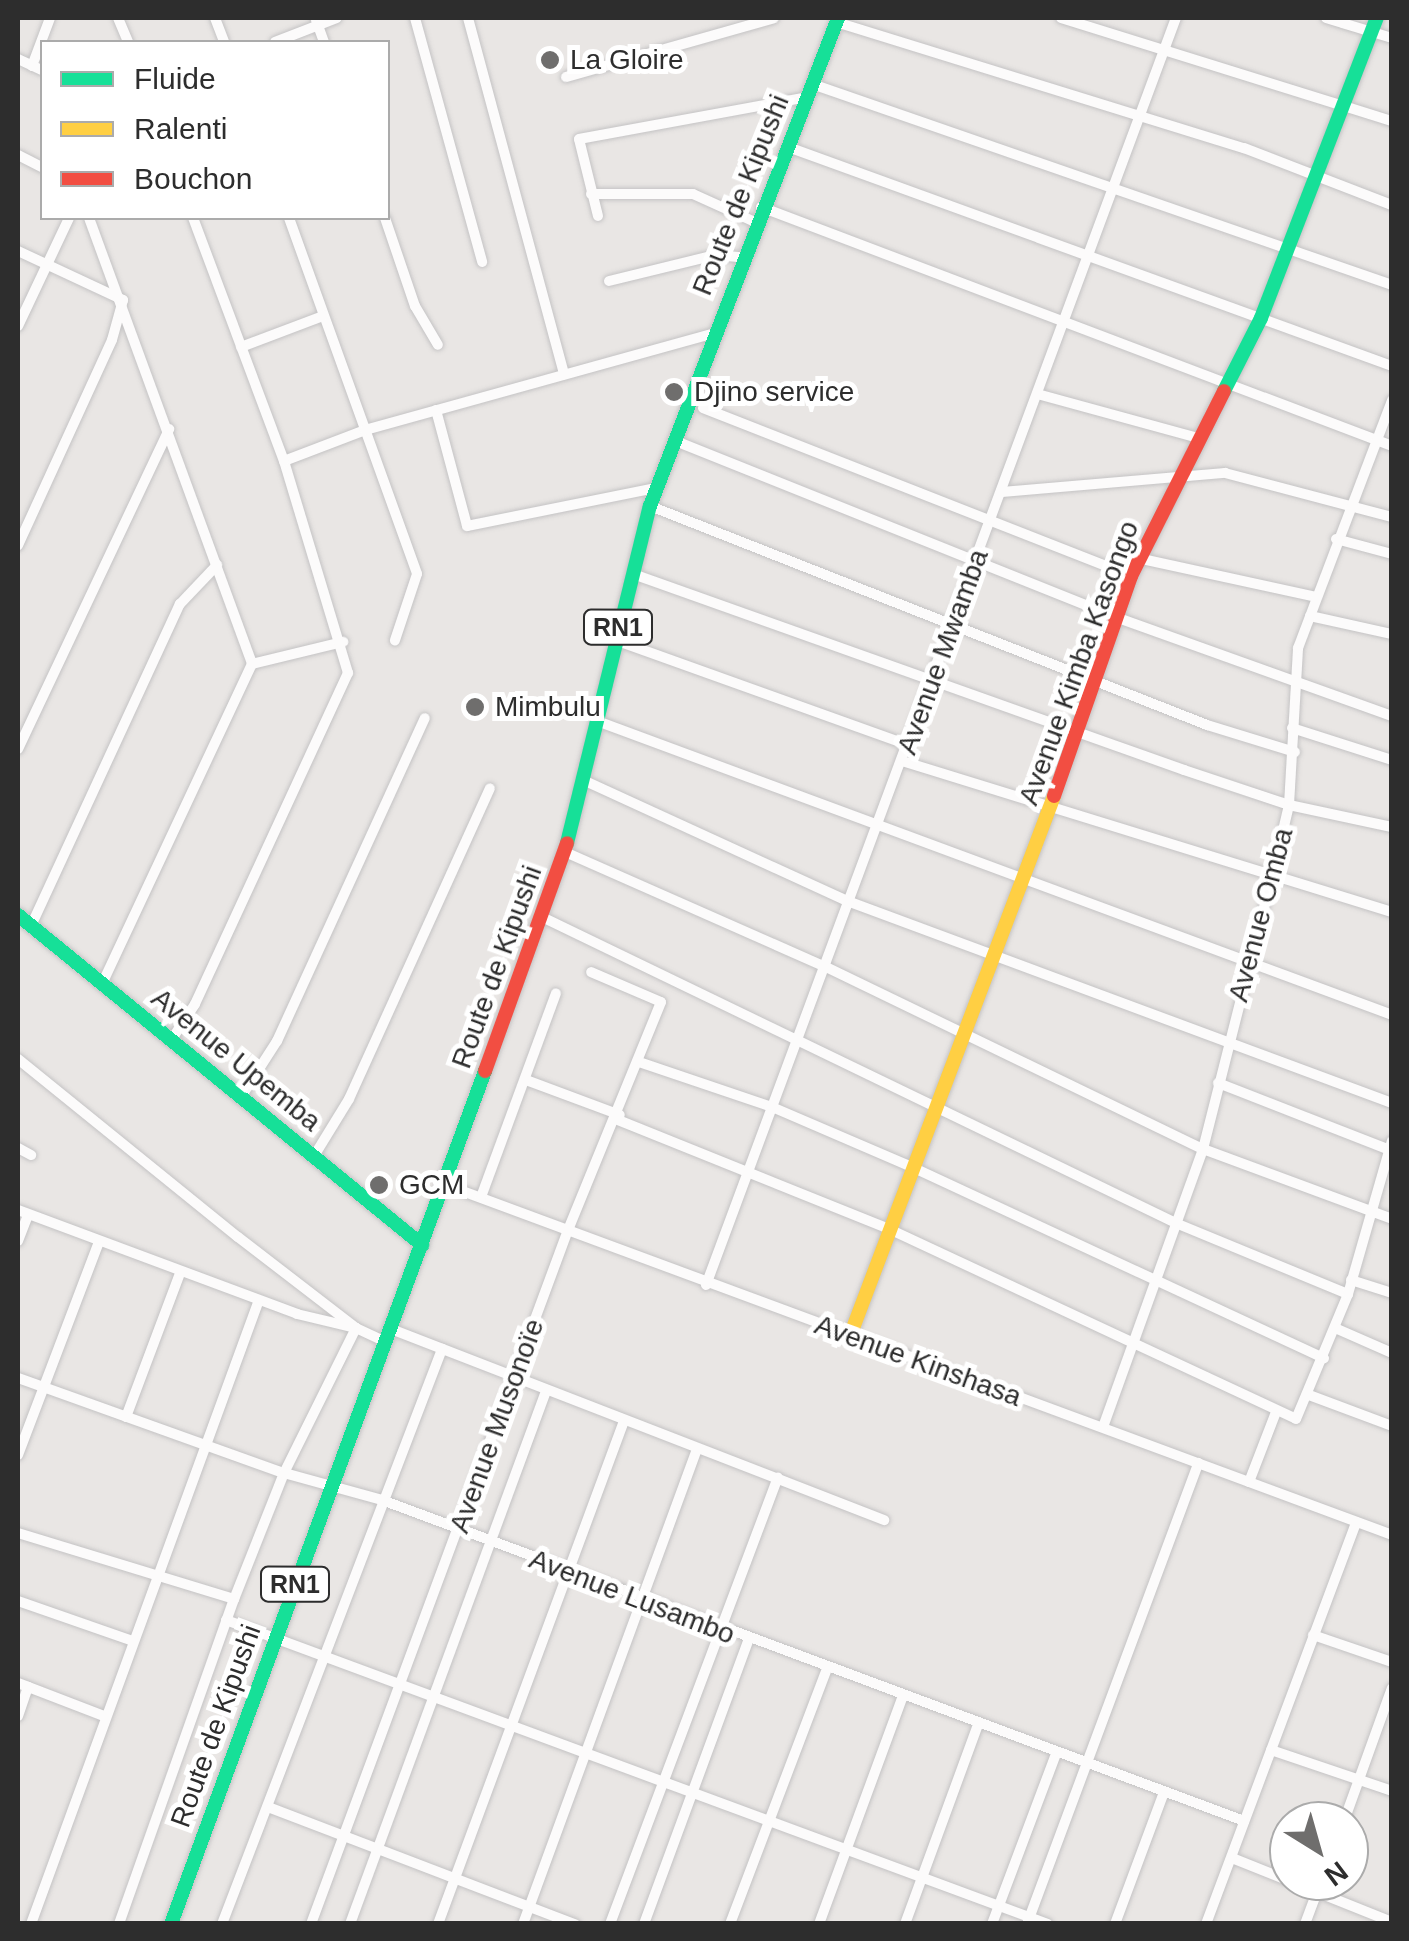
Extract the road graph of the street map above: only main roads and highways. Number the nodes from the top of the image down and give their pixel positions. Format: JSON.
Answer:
{"nodes":[{"id":1,"x":837,"y":20,"type":"edge"},
{"id":2,"x":1374,"y":25,"type":"edge"},
{"id":3,"x":18,"y":915,"type":"edge"},
{"id":4,"x":422,"y":1246,"type":"junction"},
{"id":5,"x":850,"y":1336,"type":"road end"},
{"id":6,"x":171,"y":1924,"type":"edge"}],
"edges":[{"from":1,"to":4,"type":"main road","name":"Route de Kipushi","number":"RN1"},
{"from":2,"to":5,"type":"main road","name":"Avenue Kimba Kasongo"},
{"from":3,"to":4,"type":"main road","name":"Avenue Upemba"},
{"from":4,"to":6,"type":"main road","name":"Route de Kipushi","number":"RN1"}]}
